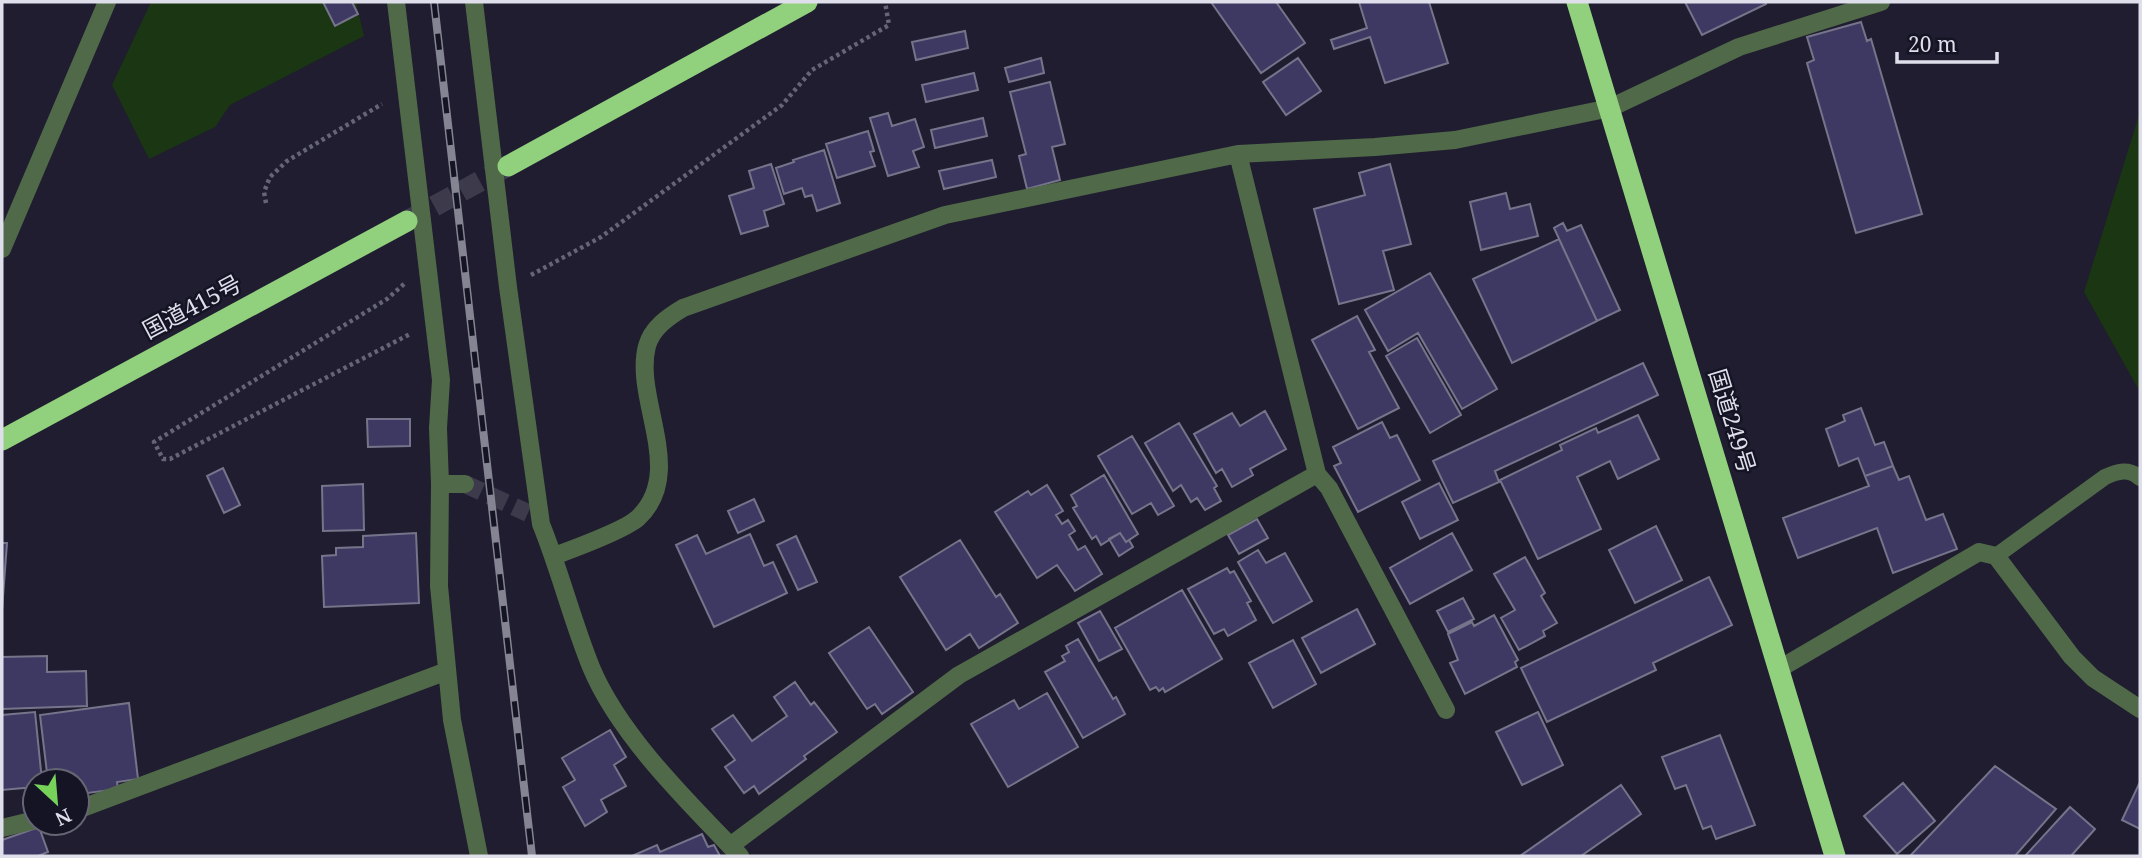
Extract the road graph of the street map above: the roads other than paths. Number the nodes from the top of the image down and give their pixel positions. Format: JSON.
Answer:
{"nodes":[{"id":1,"x":107,"y":2,"type":"edge"},
{"id":2,"x":396,"y":2,"type":"edge"},
{"id":3,"x":474,"y":2,"type":"edge"},
{"id":4,"x":807,"y":2,"type":"edge"},
{"id":5,"x":1577,"y":2,"type":"edge"},
{"id":6,"x":1881,"y":2,"type":"edge"},
{"id":7,"x":1610,"y":108,"type":"junction"},
{"id":8,"x":1238,"y":154,"type":"junction"},
{"id":9,"x":508,"y":166,"type":"tunnel mouth"},
{"id":10,"x":407,"y":221,"type":"tunnel mouth"},
{"id":11,"x":2,"y":249,"type":"edge"},
{"id":12,"x":2,"y":440,"type":"edge"},
{"id":13,"x":1317,"y":474,"type":"junction"},
{"id":14,"x":2140,"y":478,"type":"edge"},
{"id":15,"x":440,"y":484,"type":"junction"},
{"id":16,"x":465,"y":484,"type":"tunnel mouth"},
{"id":17,"x":554,"y":556,"type":"junction"},
{"id":18,"x":1996,"y":556,"type":"junction"},
{"id":19,"x":1779,"y":669,"type":"junction"},
{"id":20,"x":447,"y":671,"type":"junction"},
{"id":21,"x":2140,"y":709,"type":"edge"},
{"id":22,"x":1446,"y":710,"type":"dead end"},
{"id":23,"x":91,"y":805,"type":"edge"},
{"id":24,"x":21,"y":823,"type":"edge"},
{"id":25,"x":2,"y":828,"type":"edge"},
{"id":26,"x":735,"y":851,"type":"edge"},
{"id":27,"x":478,"y":856,"type":"edge"},
{"id":28,"x":1835,"y":856,"type":"edge"}],
"edges":[{"from":1,"to":11,"type":"street"},
{"from":2,"to":15,"type":"street"},
{"from":3,"to":17,"type":"street"},
{"from":4,"to":9,"type":"highway"},
{"from":5,"to":7,"type":"highway","name":"国道249号"},
{"from":6,"to":7,"type":"street"},
{"from":7,"to":8,"type":"street"},
{"from":7,"to":19,"type":"highway","name":"国道249号"},
{"from":8,"to":13,"type":"street"},
{"from":8,"to":17,"type":"street"},
{"from":10,"to":12,"type":"highway","name":"国道415号"},
{"from":13,"to":22,"type":"street"},
{"from":13,"to":26,"type":"street"},
{"from":14,"to":18,"type":"lane"},
{"from":15,"to":16,"type":"street"},
{"from":15,"to":20,"type":"street"},
{"from":17,"to":26,"type":"street"},
{"from":18,"to":19,"type":"street"},
{"from":18,"to":21,"type":"street"},
{"from":19,"to":28,"type":"highway","name":"国道249号"},
{"from":20,"to":23,"type":"street"},
{"from":20,"to":27,"type":"street"},
{"from":24,"to":25,"type":"street"}]}
